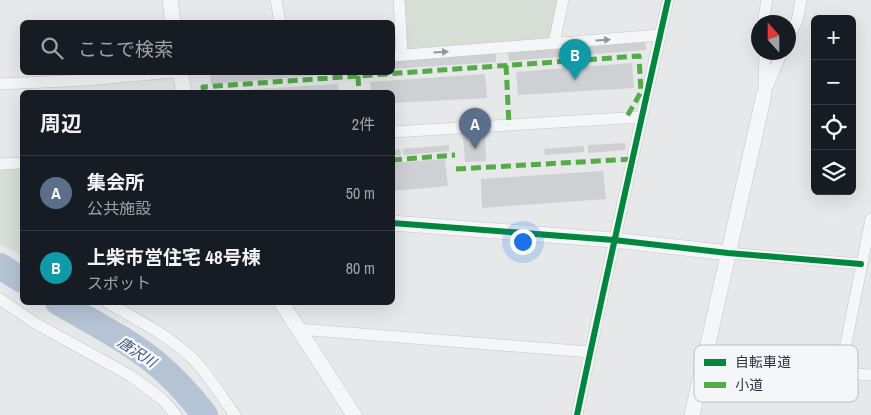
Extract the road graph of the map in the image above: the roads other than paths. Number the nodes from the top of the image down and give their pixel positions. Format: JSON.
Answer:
{"nodes":[{"id":1,"x":170,"y":0,"type":"edge"},
{"id":2,"x":276,"y":0,"type":"edge"},
{"id":3,"x":399,"y":0,"type":"edge"},
{"id":4,"x":563,"y":0,"type":"edge"},
{"id":5,"x":668,"y":0,"type":"edge"},
{"id":6,"x":767,"y":0,"type":"edge"},
{"id":7,"x":801,"y":0,"type":"edge"},
{"id":8,"x":764,"y":15,"type":"edge"},
{"id":9,"x":173,"y":20,"type":"edge"},
{"id":10,"x":280,"y":20,"type":"edge"},
{"id":11,"x":796,"y":23,"type":"edge"},
{"id":12,"x":660,"y":35,"type":"junction"},
{"id":13,"x":554,"y":43,"type":"junction"},
{"id":14,"x":397,"y":55,"type":"edge"},
{"id":15,"x":765,"y":60,"type":"edge"},
{"id":16,"x":779,"y":60,"type":"edge"},
{"id":17,"x":142,"y":75,"type":"edge"},
{"id":18,"x":181,"y":75,"type":"edge"},
{"id":19,"x":88,"y":80,"type":"junction"},
{"id":20,"x":0,"y":84,"type":"edge"},
{"id":21,"x":89,"y":90,"type":"edge"},
{"id":22,"x":184,"y":90,"type":"edge"},
{"id":23,"x":764,"y":94,"type":"junction"},
{"id":24,"x":642,"y":117,"type":"junction"},
{"id":25,"x":395,"y":132,"type":"edge"},
{"id":26,"x":20,"y":163,"type":"edge"},
{"id":27,"x":0,"y":164,"type":"edge"},
{"id":28,"x":871,"y":219,"type":"edge"},
{"id":29,"x":395,"y":224,"type":"edge"},
{"id":30,"x":614,"y":240,"type":"junction"},
{"id":31,"x":728,"y":253,"type":"junction"},
{"id":32,"x":861,"y":264,"type":"junction"},
{"id":33,"x":0,"y":298,"type":"edge"},
{"id":34,"x":111,"y":305,"type":"edge"},
{"id":35,"x":282,"y":305,"type":"edge"},
{"id":36,"x":298,"y":329,"type":"junction"},
{"id":37,"x":708,"y":345,"type":"edge"},
{"id":38,"x":845,"y":345,"type":"edge"},
{"id":39,"x":590,"y":352,"type":"junction"},
{"id":40,"x":858,"y":374,"type":"edge"},
{"id":41,"x":871,"y":375,"type":"edge"},
{"id":42,"x":695,"y":402,"type":"edge"},
{"id":43,"x":176,"y":415,"type":"edge"},
{"id":44,"x":235,"y":415,"type":"edge"},
{"id":45,"x":354,"y":415,"type":"edge"},
{"id":46,"x":577,"y":415,"type":"edge"},
{"id":47,"x":692,"y":415,"type":"edge"}],
"edges":[{"from":1,"to":9,"type":"street"},
{"from":2,"to":10,"type":"street"},
{"from":3,"to":14,"type":"street"},
{"from":4,"to":13,"type":"street"},
{"from":5,"to":12,"type":"street"},
{"from":6,"to":8,"type":"street"},
{"from":7,"to":11,"type":"street"},
{"from":13,"to":12,"type":"street","one_way":true},
{"from":12,"to":24,"type":"street"},
{"from":14,"to":13,"type":"street","one_way":true},
{"from":15,"to":23,"type":"street"},
{"from":16,"to":23,"type":"street"},
{"from":17,"to":19,"type":"street"},
{"from":18,"to":22,"type":"street"},
{"from":19,"to":20,"type":"street"},
{"from":19,"to":21,"type":"street"},
{"from":23,"to":31,"type":"street"},
{"from":24,"to":25,"type":"street"},
{"from":24,"to":30,"type":"street"},
{"from":26,"to":27,"type":"street"},
{"from":28,"to":32,"type":"street"},
{"from":29,"to":30,"type":"street"},
{"from":30,"to":31,"type":"street"},
{"from":30,"to":39,"type":"street"},
{"from":31,"to":32,"type":"street"},
{"from":31,"to":37,"type":"street"},
{"from":32,"to":38,"type":"street"},
{"from":33,"to":43,"type":"street"},
{"from":34,"to":44,"type":"street"},
{"from":35,"to":36,"type":"street"},
{"from":36,"to":39,"type":"street"},
{"from":36,"to":45,"type":"street"},
{"from":39,"to":46,"type":"street"},
{"from":40,"to":41,"type":"street"},
{"from":42,"to":47,"type":"street"}]}
